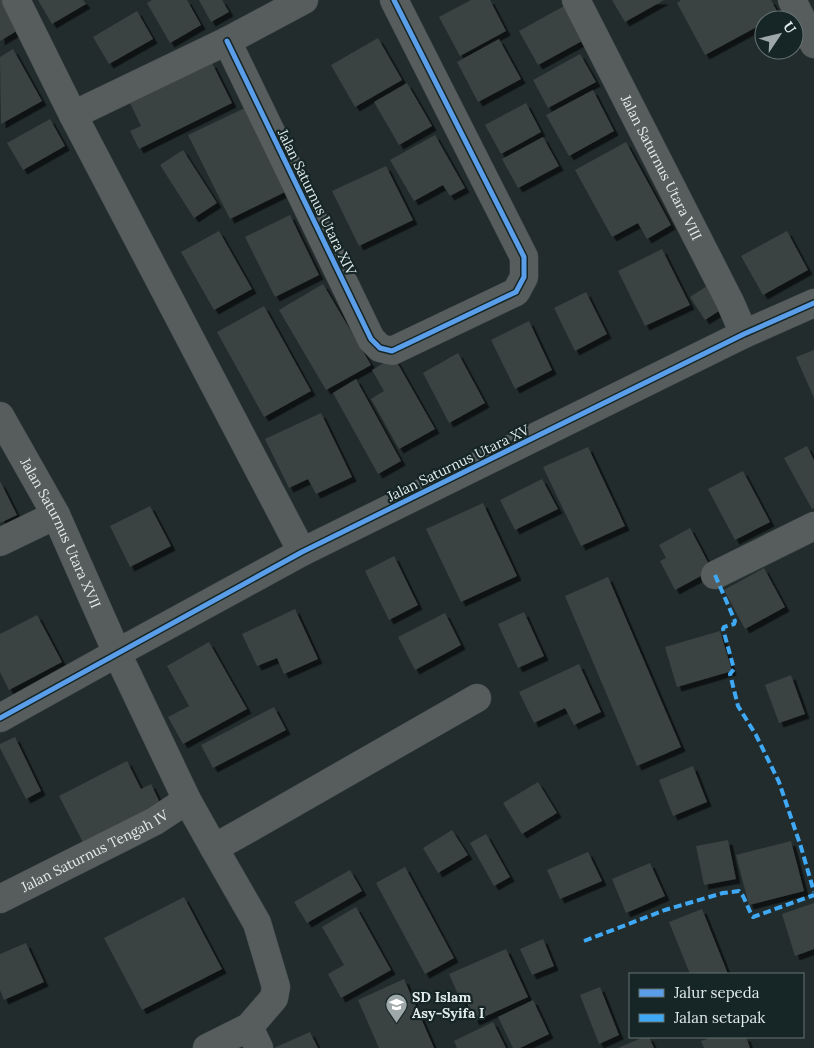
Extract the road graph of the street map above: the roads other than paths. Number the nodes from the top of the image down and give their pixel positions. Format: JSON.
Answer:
{"nodes":[{"id":1,"x":16,"y":0,"type":"edge"},
{"id":2,"x":304,"y":0,"type":"edge"},
{"id":3,"x":576,"y":0,"type":"edge"},
{"id":4,"x":792,"y":0,"type":"edge"},
{"id":5,"x":398,"y":1,"type":"edge"},
{"id":6,"x":227,"y":41,"type":"junction"},
{"id":7,"x":814,"y":44,"type":"edge"},
{"id":8,"x":73,"y":115,"type":"junction"},
{"id":9,"x":814,"y":303,"type":"edge"},
{"id":10,"x":744,"y":334,"type":"junction"},
{"id":11,"x":0,"y":416,"type":"edge"},
{"id":12,"x":56,"y":515,"type":"junction"},
{"id":13,"x":814,"y":526,"type":"edge"},
{"id":14,"x":0,"y":542,"type":"edge"},
{"id":15,"x":302,"y":552,"type":"junction"},
{"id":16,"x":715,"y":574,"type":"dead end"},
{"id":17,"x":117,"y":653,"type":"junction"},
{"id":18,"x":477,"y":698,"type":"dead end"},
{"id":19,"x":0,"y":718,"type":"edge"},
{"id":20,"x":187,"y":800,"type":"junction"},
{"id":21,"x":214,"y":848,"type":"junction"},
{"id":22,"x":0,"y":899,"type":"edge"},
{"id":23,"x":254,"y":1038,"type":"edge"},
{"id":24,"x":207,"y":1048,"type":"edge"}],
"edges":[{"from":1,"to":8,"type":"street"},
{"from":2,"to":6,"type":"street"},
{"from":3,"to":10,"type":"street","name":"Jalan Saturnus Utara VIII"},
{"from":4,"to":7,"type":"street"},
{"from":5,"to":6,"type":"street","name":"Jalan Saturnus Utara XIV"},
{"from":6,"to":8,"type":"street"},
{"from":8,"to":15,"type":"street"},
{"from":9,"to":10,"type":"street","name":"Jalan Saturnus Utara XV"},
{"from":10,"to":15,"type":"street","name":"Jalan Saturnus Utara XV"},
{"from":11,"to":12,"type":"street","name":"Jalan Saturnus Utara XVII"},
{"from":12,"to":14,"type":"street"},
{"from":12,"to":17,"type":"street","name":"Jalan Saturnus Utara XVII"},
{"from":13,"to":16,"type":"street"},
{"from":15,"to":17,"type":"street","name":"Jalan Saturnus Utara XV"},
{"from":17,"to":19,"type":"street","name":"Jalan Saturnus Utara XV"},
{"from":17,"to":20,"type":"street","name":"Jalan Saturnus Utara XVII"},
{"from":18,"to":21,"type":"street"},
{"from":20,"to":21,"type":"street","name":"Jalan Saturnus Utara XVII"},
{"from":20,"to":22,"type":"street","name":"Jalan Saturnus Tengah IV"},
{"from":21,"to":23,"type":"street","name":"Jalan Saturnus Utara XVII"},
{"from":23,"to":24,"type":"street"}]}
